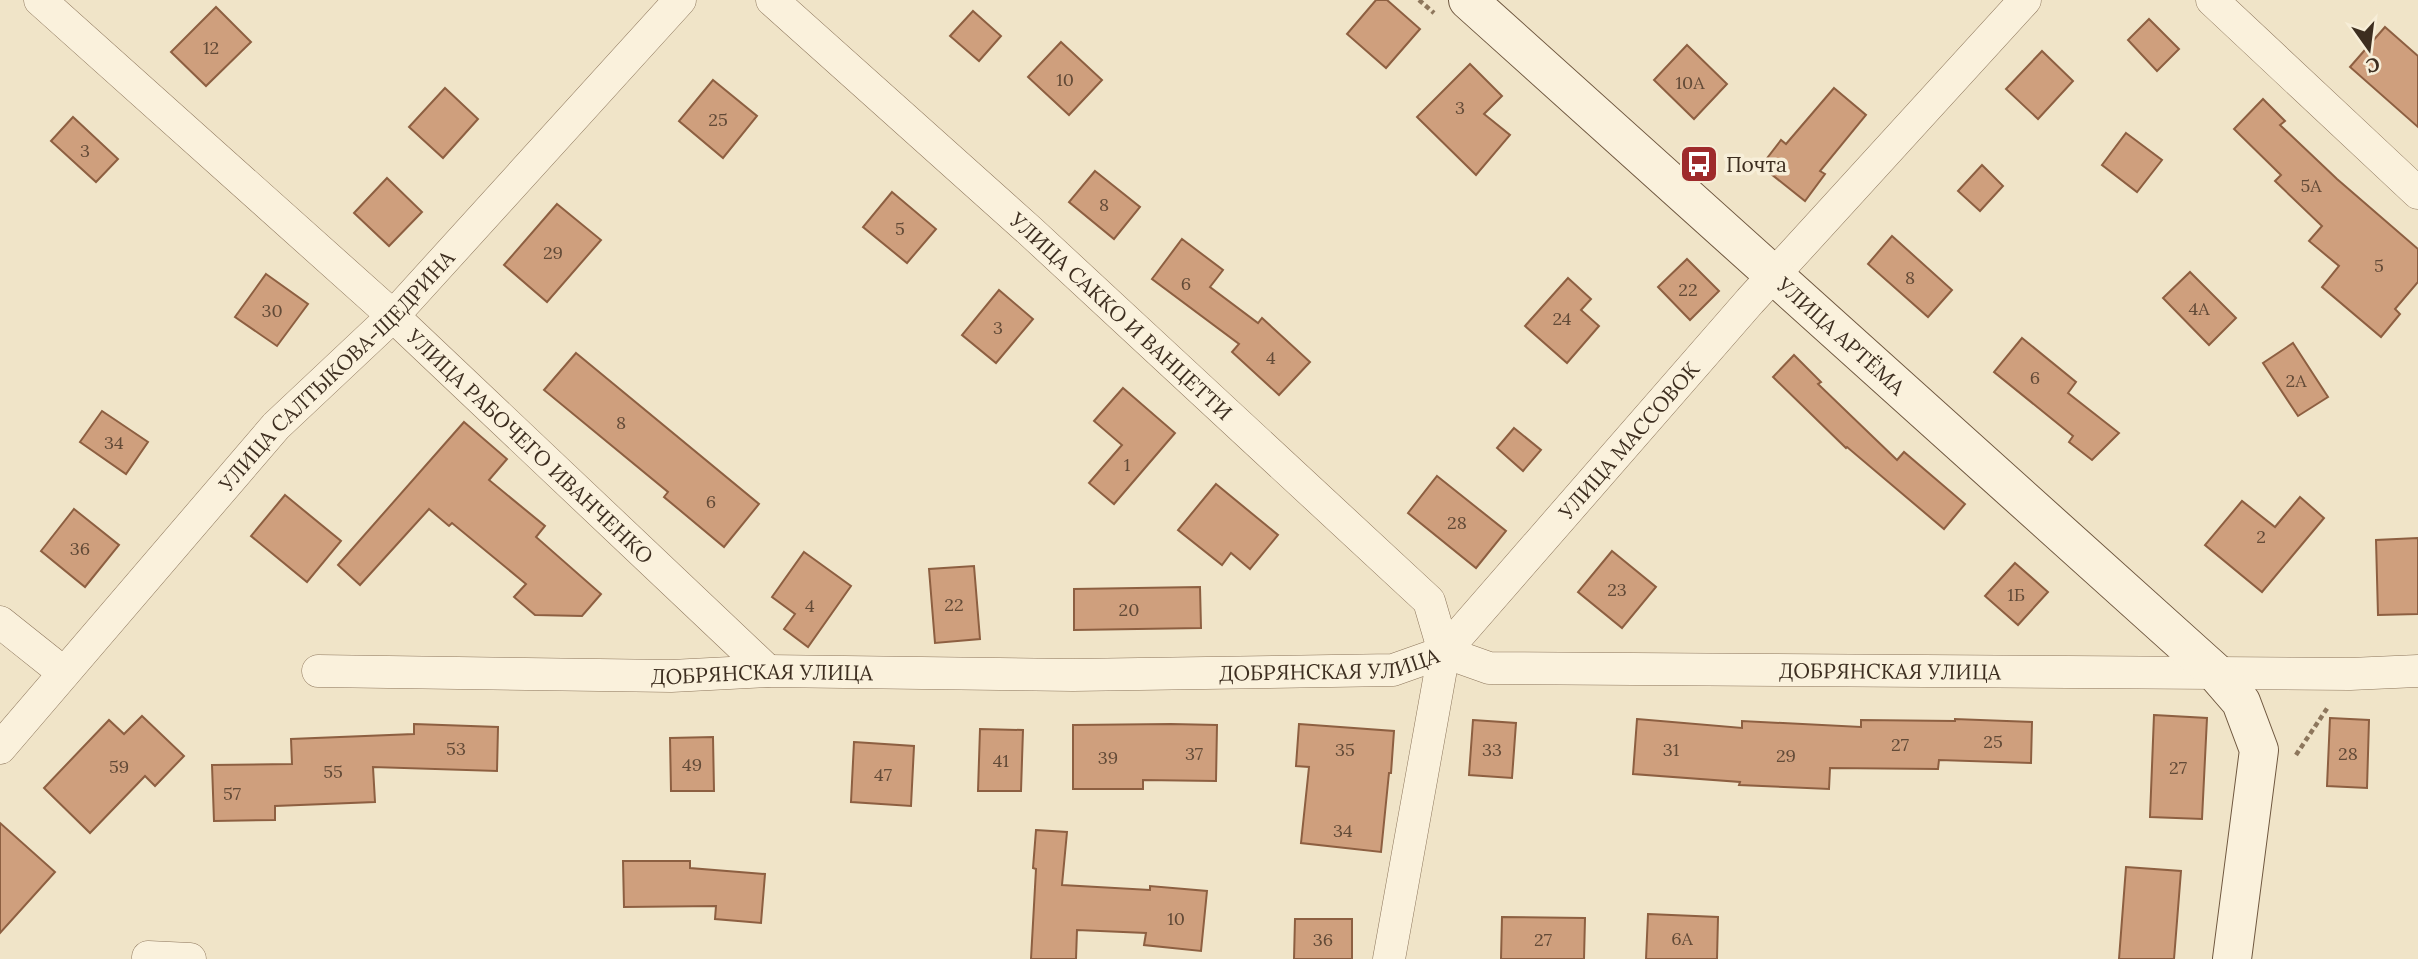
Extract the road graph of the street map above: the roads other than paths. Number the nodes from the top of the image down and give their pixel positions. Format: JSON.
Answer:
{"nodes":[{"id":1,"x":40,"y":0,"type":"edge"},
{"id":2,"x":680,"y":0,"type":"edge"},
{"id":3,"x":772,"y":0,"type":"edge"},
{"id":4,"x":1468,"y":0,"type":"edge"},
{"id":5,"x":2025,"y":0,"type":"edge"},
{"id":6,"x":2212,"y":0,"type":"edge"},
{"id":7,"x":2418,"y":193,"type":"edge"},
{"id":8,"x":1775,"y":275,"type":"junction"},
{"id":9,"x":393,"y":316,"type":"junction"},
{"id":10,"x":0,"y":622,"type":"edge"},
{"id":11,"x":1444,"y":652,"type":"junction"},
{"id":12,"x":318,"y":671,"type":"dead end"},
{"id":13,"x":768,"y":671,"type":"junction"},
{"id":14,"x":2418,"y":671,"type":"edge"},
{"id":15,"x":2215,"y":672,"type":"junction"},
{"id":16,"x":64,"y":673,"type":"junction"},
{"id":17,"x":0,"y":748,"type":"edge"},
{"id":18,"x":148,"y":957,"type":"dead end"},
{"id":19,"x":190,"y":959,"type":"edge"},
{"id":20,"x":1389,"y":959,"type":"edge"},
{"id":21,"x":2232,"y":959,"type":"edge"}],
"edges":[{"from":1,"to":9,"type":"street","name":"УЛИЦА РАБОЧЕГО ИВАНЧЕНКО"},
{"from":2,"to":9,"type":"street","name":"УЛИЦА САЛТЫКОВА-ЩЕДРИНА"},
{"from":3,"to":11,"type":"street","name":"УЛИЦА САККО И ВАНЦЕТТИ"},
{"from":4,"to":8,"type":"street","name":"УЛИЦА АРТЁМА"},
{"from":5,"to":8,"type":"street","name":"УЛИЦА МАССОВОК"},
{"from":6,"to":7,"type":"street"},
{"from":8,"to":11,"type":"street","name":"УЛИЦА МАССОВОК"},
{"from":8,"to":15,"type":"street","name":"УЛИЦА АРТЁМА"},
{"from":9,"to":13,"type":"street","name":"УЛИЦА РАБОЧЕГО ИВАНЧЕНКО"},
{"from":9,"to":16,"type":"street","name":"УЛИЦА САЛТЫКОВА-ЩЕДРИНА"},
{"from":10,"to":16,"type":"street"},
{"from":11,"to":13,"type":"street","name":"ДОБРЯНСКАЯ УЛИЦА"},
{"from":11,"to":15,"type":"street","name":"ДОБРЯНСКАЯ УЛИЦА"},
{"from":11,"to":20,"type":"street"},
{"from":12,"to":13,"type":"street","name":"ДОБРЯНСКАЯ УЛИЦА"},
{"from":14,"to":15,"type":"street","name":"ДОБРЯНСКАЯ УЛИЦА"},
{"from":15,"to":21,"type":"street","name":"УЛИЦА АРТЁМА"},
{"from":16,"to":17,"type":"street","name":"УЛИЦА САЛТЫКОВА-ЩЕДРИНА"},
{"from":18,"to":19,"type":"street"}]}
